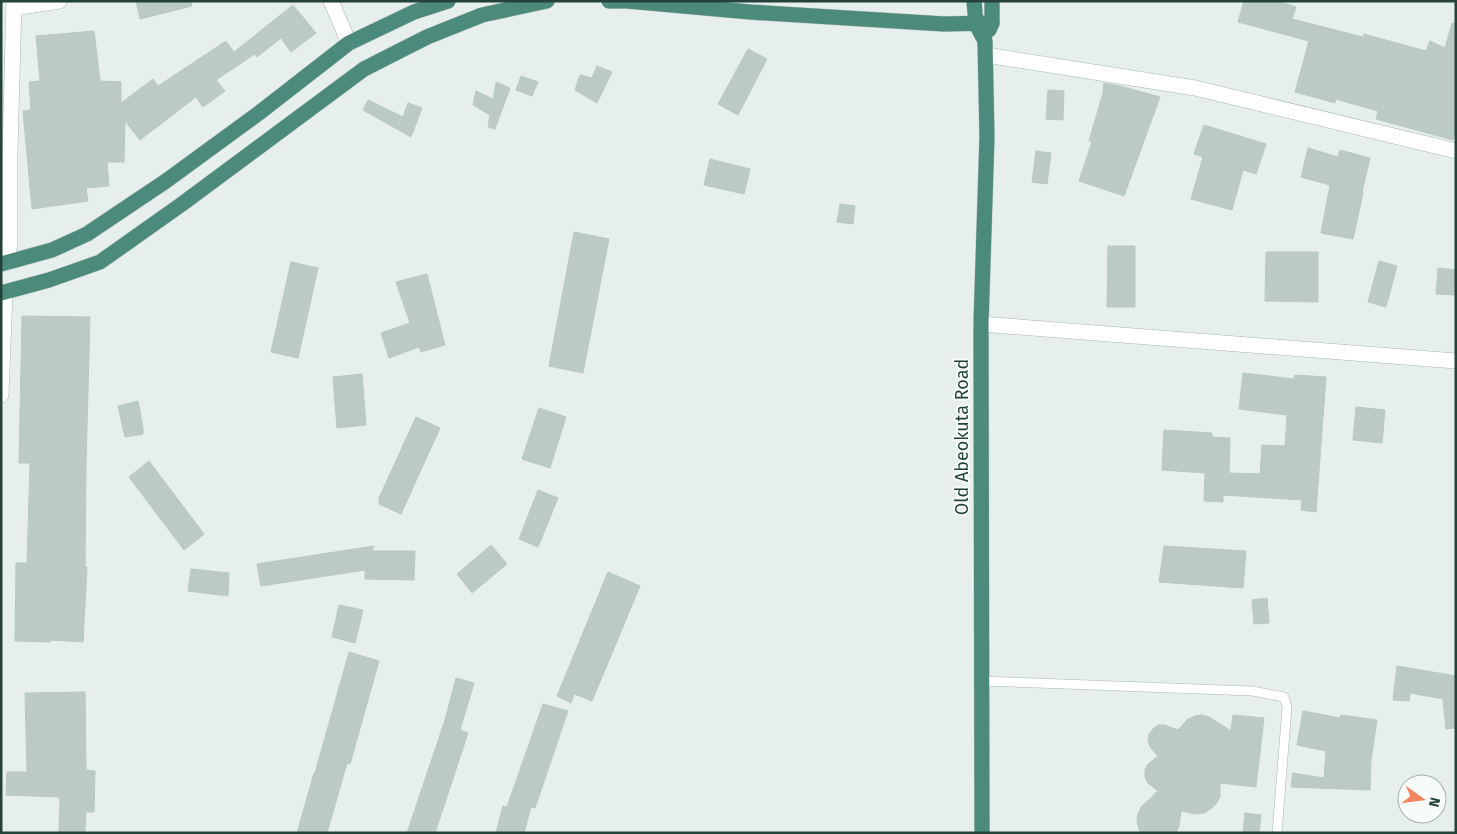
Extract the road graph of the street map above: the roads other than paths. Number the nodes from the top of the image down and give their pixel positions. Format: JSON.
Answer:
{"nodes":[{"id":1,"x":59,"y":1,"type":"edge"},
{"id":2,"x":331,"y":1,"type":"edge"},
{"id":3,"x":448,"y":1,"type":"edge"},
{"id":4,"x":547,"y":1,"type":"edge"},
{"id":5,"x":609,"y":1,"type":"edge"},
{"id":6,"x":974,"y":1,"type":"edge"},
{"id":7,"x":992,"y":1,"type":"edge"},
{"id":8,"x":14,"y":5,"type":"edge"},
{"id":9,"x":992,"y":23,"type":"junction"},
{"id":10,"x":976,"y":24,"type":"junction"},
{"id":11,"x":349,"y":43,"type":"junction"},
{"id":12,"x":985,"y":48,"type":"junction"},
{"id":13,"x":1456,"y":151,"type":"edge"},
{"id":14,"x":5,"y":152,"type":"edge"},
{"id":15,"x":4,"y":264,"type":"edge"},
{"id":16,"x":3,"y":293,"type":"edge"},
{"id":17,"x":981,"y":324,"type":"junction"},
{"id":18,"x":1456,"y":360,"type":"edge"},
{"id":19,"x":1,"y":395,"type":"edge"},
{"id":20,"x":981,"y":681,"type":"junction"},
{"id":21,"x":982,"y":833,"type":"edge"},
{"id":22,"x":1277,"y":833,"type":"edge"}],
"edges":[{"from":1,"to":8,"type":"street"},
{"from":2,"to":11,"type":"street"},
{"from":3,"to":11,"type":"highway"},
{"from":4,"to":16,"type":"highway"},
{"from":5,"to":10,"type":"highway"},
{"from":6,"to":10,"type":"highway","name":"Old Abeokuta Road"},
{"from":7,"to":9,"type":"highway","name":"Old Abeokuta Road"},
{"from":8,"to":14,"type":"street"},
{"from":9,"to":10,"type":"highway"},
{"from":9,"to":12,"type":"highway","name":"Old Abeokuta Road"},
{"from":10,"to":12,"type":"highway","name":"Old Abeokuta Road"},
{"from":11,"to":15,"type":"highway"},
{"from":12,"to":13,"type":"street"},
{"from":12,"to":17,"type":"highway","name":"Old Abeokuta Road"},
{"from":14,"to":15,"type":"street"},
{"from":16,"to":19,"type":"street"},
{"from":17,"to":18,"type":"street"},
{"from":17,"to":20,"type":"highway","name":"Old Abeokuta Road"},
{"from":20,"to":21,"type":"highway","name":"Old Abeokuta Road"},
{"from":20,"to":22,"type":"lane"}]}
